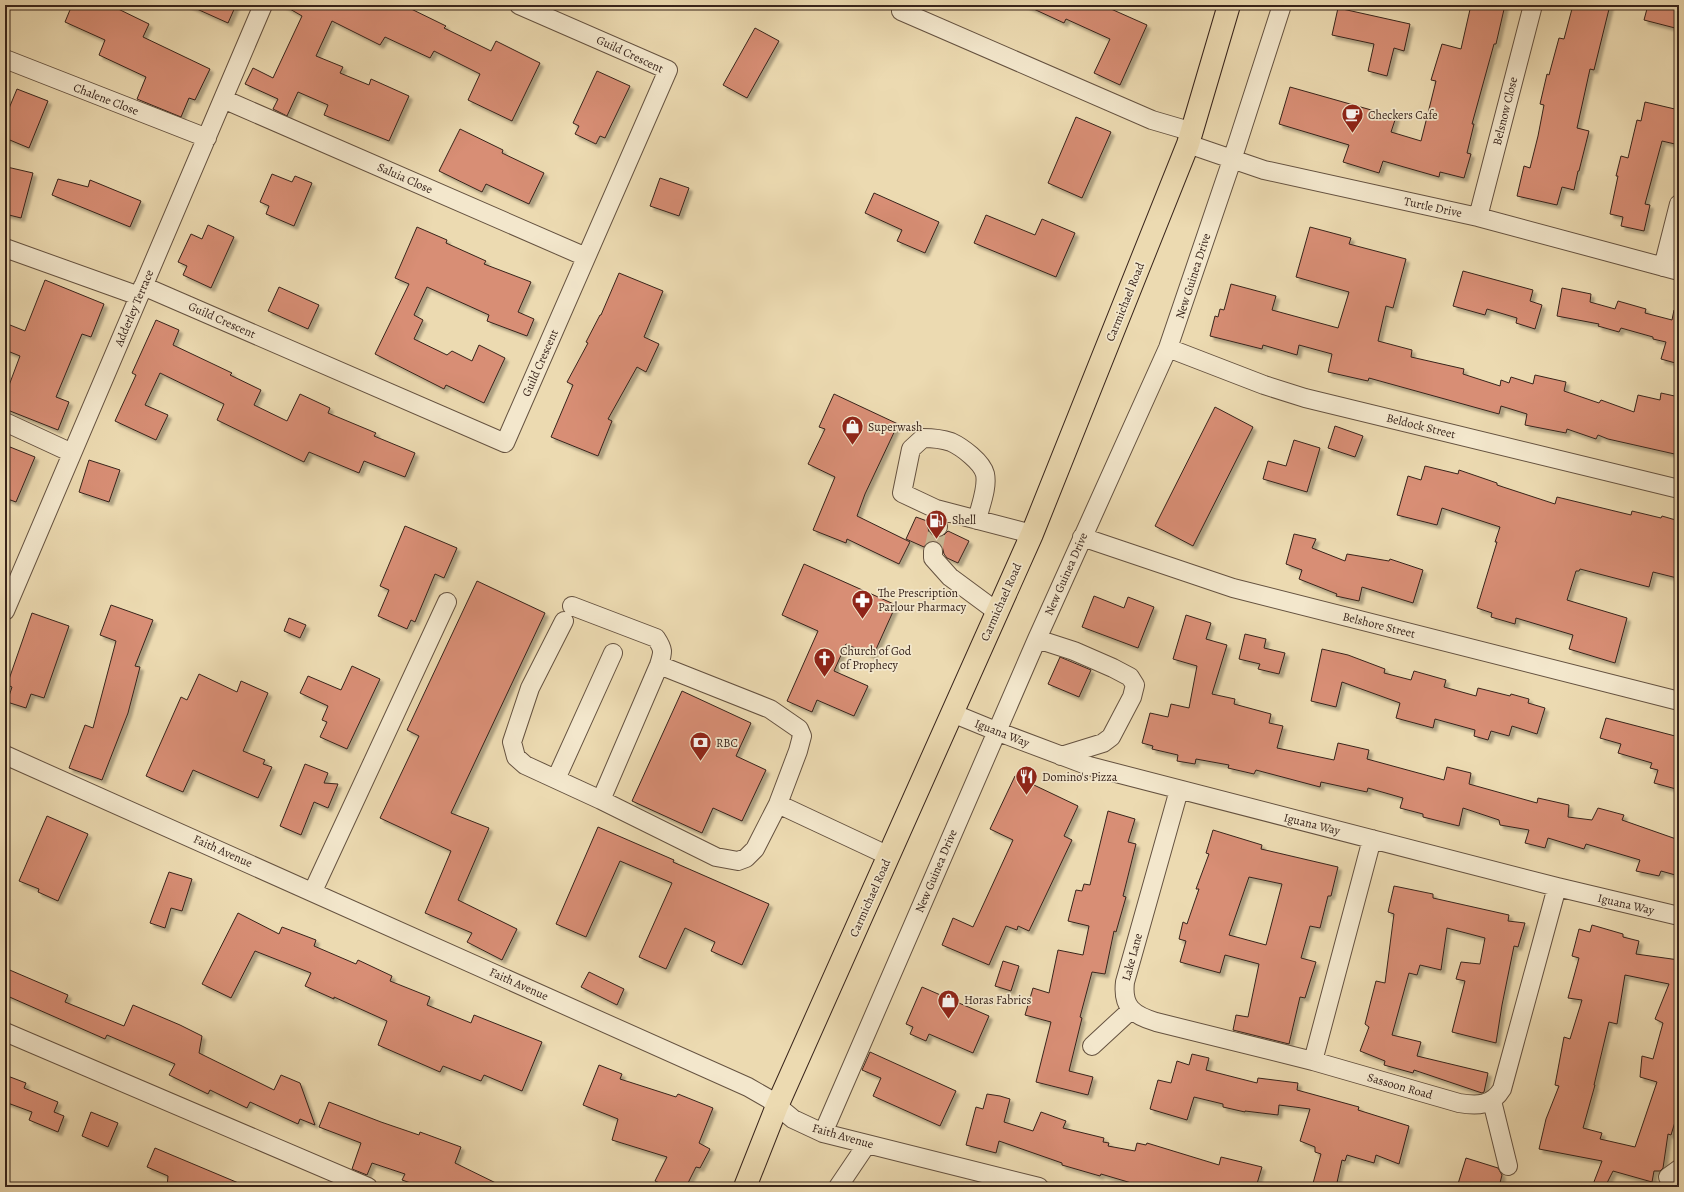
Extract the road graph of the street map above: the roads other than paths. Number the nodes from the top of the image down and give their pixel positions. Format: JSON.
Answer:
{"nodes":[{"id":1,"x":263,"y":5,"type":"edge"},
{"id":2,"x":519,"y":5,"type":"edge"},
{"id":3,"x":1229,"y":5,"type":"edge"},
{"id":4,"x":1282,"y":5,"type":"edge"},
{"id":5,"x":1533,"y":5,"type":"edge"},
{"id":6,"x":901,"y":11,"type":"dead end"},
{"id":7,"x":5,"y":59,"type":"edge"},
{"id":8,"x":223,"y":99,"type":"junction"},
{"id":9,"x":207,"y":138,"type":"junction"},
{"id":10,"x":1190,"y":138,"type":"junction"},
{"id":11,"x":1232,"y":160,"type":"junction"},
{"id":12,"x":1679,"y":204,"type":"edge"},
{"id":13,"x":1478,"y":217,"type":"junction"},
{"id":14,"x":5,"y":248,"type":"edge"},
{"id":15,"x":586,"y":257,"type":"junction"},
{"id":16,"x":1671,"y":269,"type":"edge"},
{"id":17,"x":141,"y":291,"type":"junction"},
{"id":18,"x":1168,"y":348,"type":"junction"},
{"id":19,"x":5,"y":422,"type":"edge"},
{"id":20,"x":72,"y":453,"type":"junction"},
{"id":21,"x":1679,"y":489,"type":"edge"},
{"id":22,"x":936,"y":509,"type":"junction"},
{"id":23,"x":977,"y":520,"type":"junction"},
{"id":24,"x":938,"y":527,"type":"tunnel mouth"},
{"id":25,"x":1032,"y":534,"type":"junction"},
{"id":26,"x":1082,"y":536,"type":"junction"},
{"id":27,"x":933,"y":551,"type":"tunnel mouth"},
{"id":28,"x":447,"y":602,"type":"dead end"},
{"id":29,"x":5,"y":611,"type":"edge"},
{"id":30,"x":996,"y":611,"type":"junction"},
{"id":31,"x":1037,"y":639,"type":"junction"},
{"id":32,"x":614,"y":653,"type":"dead end"},
{"id":33,"x":659,"y":665,"type":"junction"},
{"id":34,"x":1679,"y":701,"type":"edge"},
{"id":35,"x":952,"y":713,"type":"junction"},
{"id":36,"x":996,"y":731,"type":"junction"},
{"id":37,"x":5,"y":755,"type":"edge"},
{"id":38,"x":1061,"y":756,"type":"junction"},
{"id":39,"x":556,"y":779,"type":"junction"},
{"id":40,"x":1178,"y":790,"type":"junction"},
{"id":41,"x":601,"y":800,"type":"junction"},
{"id":42,"x":778,"y":804,"type":"junction"},
{"id":43,"x":1372,"y":839,"type":"junction"},
{"id":44,"x":889,"y":856,"type":"junction"},
{"id":45,"x":1557,"y":887,"type":"junction"},
{"id":46,"x":313,"y":891,"type":"junction"},
{"id":47,"x":1679,"y":916,"type":"edge"},
{"id":48,"x":1131,"y":1010,"type":"junction"},
{"id":49,"x":5,"y":1032,"type":"edge"},
{"id":50,"x":1092,"y":1046,"type":"dead end"},
{"id":51,"x":1313,"y":1061,"type":"junction"},
{"id":52,"x":1492,"y":1101,"type":"junction"},
{"id":53,"x":777,"y":1106,"type":"junction"},
{"id":54,"x":823,"y":1133,"type":"junction"},
{"id":55,"x":867,"y":1144,"type":"junction"},
{"id":56,"x":1508,"y":1166,"type":"dead end"},
{"id":57,"x":1032,"y":1186,"type":"edge"},
{"id":58,"x":368,"y":1187,"type":"edge"},
{"id":59,"x":745,"y":1187,"type":"edge"},
{"id":60,"x":838,"y":1187,"type":"edge"}],
"edges":[{"from":1,"to":8,"type":"street","name":"Adderley Terrace"},
{"from":2,"to":15,"type":"street","name":"Guild Crescent"},
{"from":3,"to":10,"type":"main road","name":"Carmichael Road"},
{"from":4,"to":11,"type":"street","name":"New Guinea Drive"},
{"from":5,"to":13,"type":"street","name":"Belsnow Close"},
{"from":6,"to":10,"type":"street","name":"Turtle Drive"},
{"from":7,"to":9,"type":"street","name":"Chalene Close"},
{"from":8,"to":9,"type":"street","name":"Adderley Terrace"},
{"from":8,"to":15,"type":"street","name":"Saluia Close"},
{"from":9,"to":17,"type":"street","name":"Adderley Terrace"},
{"from":10,"to":11,"type":"street","name":"Turtle Drive"},
{"from":10,"to":25,"type":"main road","name":"Carmichael Road"},
{"from":11,"to":13,"type":"street","name":"Turtle Drive"},
{"from":11,"to":18,"type":"street","name":"New Guinea Drive"},
{"from":12,"to":16,"type":"street"},
{"from":13,"to":16,"type":"street","name":"Turtle Drive"},
{"from":14,"to":17,"type":"street"},
{"from":15,"to":17,"type":"street","name":"Guild Crescent"},
{"from":17,"to":20,"type":"street","name":"Adderley Terrace"},
{"from":18,"to":21,"type":"street","name":"Beldock Street"},
{"from":18,"to":26,"type":"street","name":"New Guinea Drive"},
{"from":19,"to":20,"type":"street"},
{"from":20,"to":29,"type":"street","name":"Adderley Terrace"},
{"from":22,"to":23,"type":"street"},
{"from":22,"to":23,"type":"street"},
{"from":22,"to":24,"type":"street"},
{"from":23,"to":25,"type":"street"},
{"from":25,"to":30,"type":"main road","name":"Carmichael Road"},
{"from":26,"to":31,"type":"street","name":"New Guinea Drive"},
{"from":26,"to":34,"type":"street","name":"Belshore Street"},
{"from":27,"to":30,"type":"street"},
{"from":28,"to":46,"type":"street"},
{"from":30,"to":35,"type":"main road","name":"Carmichael Road"},
{"from":31,"to":36,"type":"street","name":"New Guinea Drive"},
{"from":31,"to":38,"type":"street"},
{"from":32,"to":39,"type":"street"},
{"from":33,"to":39,"type":"street"},
{"from":33,"to":41,"type":"street"},
{"from":33,"to":42,"type":"street"},
{"from":35,"to":36,"type":"street","name":"Iguana Way"},
{"from":35,"to":44,"type":"main road","name":"Carmichael Road"},
{"from":36,"to":38,"type":"street","name":"Iguana Way"},
{"from":36,"to":54,"type":"street","name":"New Guinea Drive"},
{"from":37,"to":46,"type":"street","name":"Faith Avenue"},
{"from":38,"to":40,"type":"street","name":"Iguana Way"},
{"from":39,"to":41,"type":"street"},
{"from":40,"to":43,"type":"street","name":"Iguana Way"},
{"from":40,"to":48,"type":"street","name":"Lake Lane"},
{"from":41,"to":42,"type":"street"},
{"from":42,"to":44,"type":"street"},
{"from":43,"to":45,"type":"street","name":"Iguana Way"},
{"from":43,"to":51,"type":"street"},
{"from":44,"to":53,"type":"main road","name":"Carmichael Road"},
{"from":45,"to":47,"type":"street","name":"Iguana Way"},
{"from":45,"to":52,"type":"street"},
{"from":46,"to":53,"type":"street","name":"Faith Avenue"},
{"from":48,"to":50,"type":"street"},
{"from":48,"to":51,"type":"street"},
{"from":49,"to":58,"type":"street"},
{"from":51,"to":52,"type":"street","name":"Sassoon Road"},
{"from":52,"to":56,"type":"street"},
{"from":53,"to":54,"type":"street","name":"Faith Avenue"},
{"from":53,"to":59,"type":"main road","name":"Carmichael Road"},
{"from":54,"to":55,"type":"street","name":"Faith Avenue"},
{"from":55,"to":57,"type":"street","name":"Faith Avenue"},
{"from":55,"to":60,"type":"street"}]}
